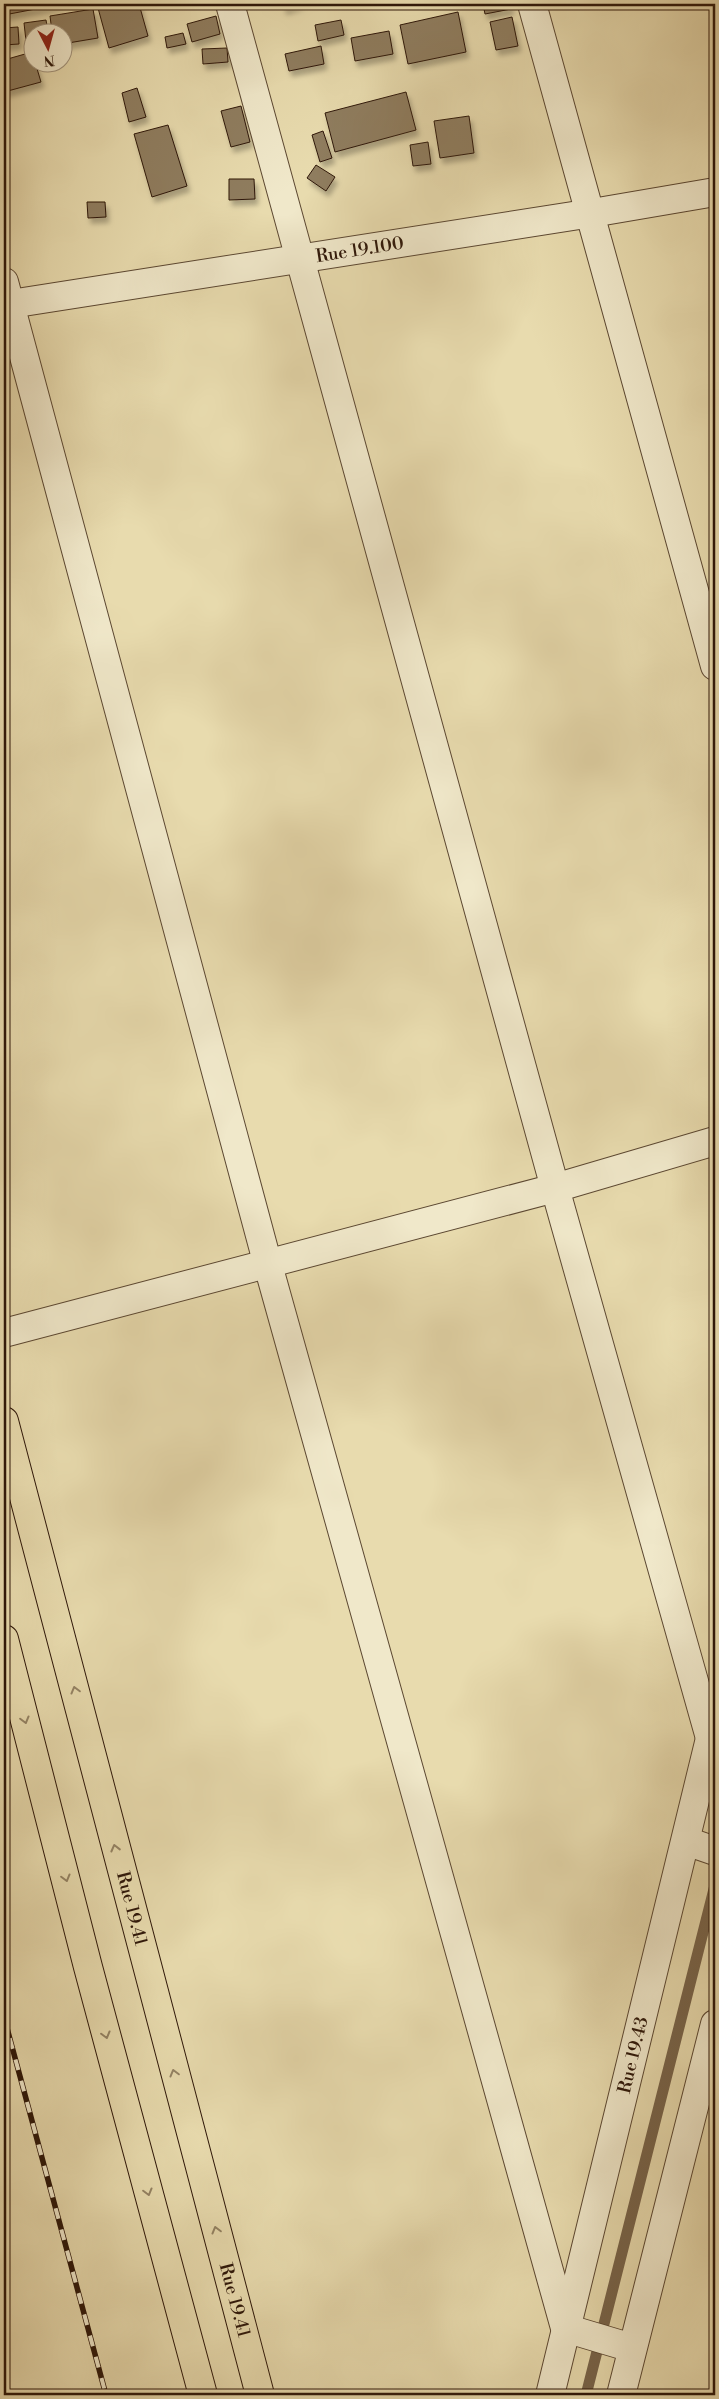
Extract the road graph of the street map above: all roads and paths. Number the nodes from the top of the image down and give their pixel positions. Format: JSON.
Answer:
{"nodes":[{"id":1,"x":230,"y":4,"type":"edge"},
{"id":2,"x":532,"y":4,"type":"edge"},
{"id":3,"x":715,"y":192,"type":"edge"},
{"id":4,"x":592,"y":213,"type":"junction"},
{"id":5,"x":299,"y":258,"type":"junction"},
{"id":6,"x":6,"y":297,"type":"edge"},
{"id":7,"x":715,"y":666,"type":"edge"},
{"id":8,"x":715,"y":1141,"type":"edge"},
{"id":9,"x":555,"y":1188,"type":"junction"},
{"id":10,"x":268,"y":1264,"type":"junction"},
{"id":11,"x":4,"y":1333,"type":"edge"},
{"id":12,"x":4,"y":1421,"type":"edge"},
{"id":13,"x":4,"y":1639,"type":"edge"},
{"id":14,"x":713,"y":1727,"type":"edge"},
{"id":15,"x":686,"y":1841,"type":"junction"},
{"id":16,"x":715,"y":1851,"type":"edge"},
{"id":17,"x":715,"y":2024,"type":"edge"},
{"id":18,"x":565,"y":2328,"type":"junction"},
{"id":19,"x":632,"y":2348,"type":"junction"},
{"id":20,"x":203,"y":2395,"type":"edge"},
{"id":21,"x":260,"y":2395,"type":"edge"},
{"id":22,"x":550,"y":2395,"type":"edge"},
{"id":23,"x":621,"y":2395,"type":"edge"}],
"edges":[{"from":1,"to":5,"type":"street"},
{"from":2,"to":4,"type":"street"},
{"from":3,"to":4,"type":"street","name":"Rue 19.100"},
{"from":4,"to":5,"type":"street","name":"Rue 19.100"},
{"from":4,"to":7,"type":"street"},
{"from":5,"to":6,"type":"street","name":"Rue 19.100"},
{"from":5,"to":9,"type":"street"},
{"from":6,"to":10,"type":"street"},
{"from":8,"to":9,"type":"street"},
{"from":9,"to":10,"type":"street"},
{"from":9,"to":14,"type":"street"},
{"from":10,"to":11,"type":"street"},
{"from":10,"to":18,"type":"street"},
{"from":21,"to":12,"type":"main road","name":"Rue 19.41","one_way":true},
{"from":13,"to":20,"type":"main road","one_way":true},
{"from":14,"to":15,"type":"street","name":"Rue 19.43"},
{"from":15,"to":16,"type":"street"},
{"from":15,"to":18,"type":"street","name":"Rue 19.43"},
{"from":17,"to":19,"type":"street"},
{"from":18,"to":19,"type":"street"},
{"from":18,"to":22,"type":"street","name":"Rue 19.43"},
{"from":19,"to":23,"type":"street"}]}
